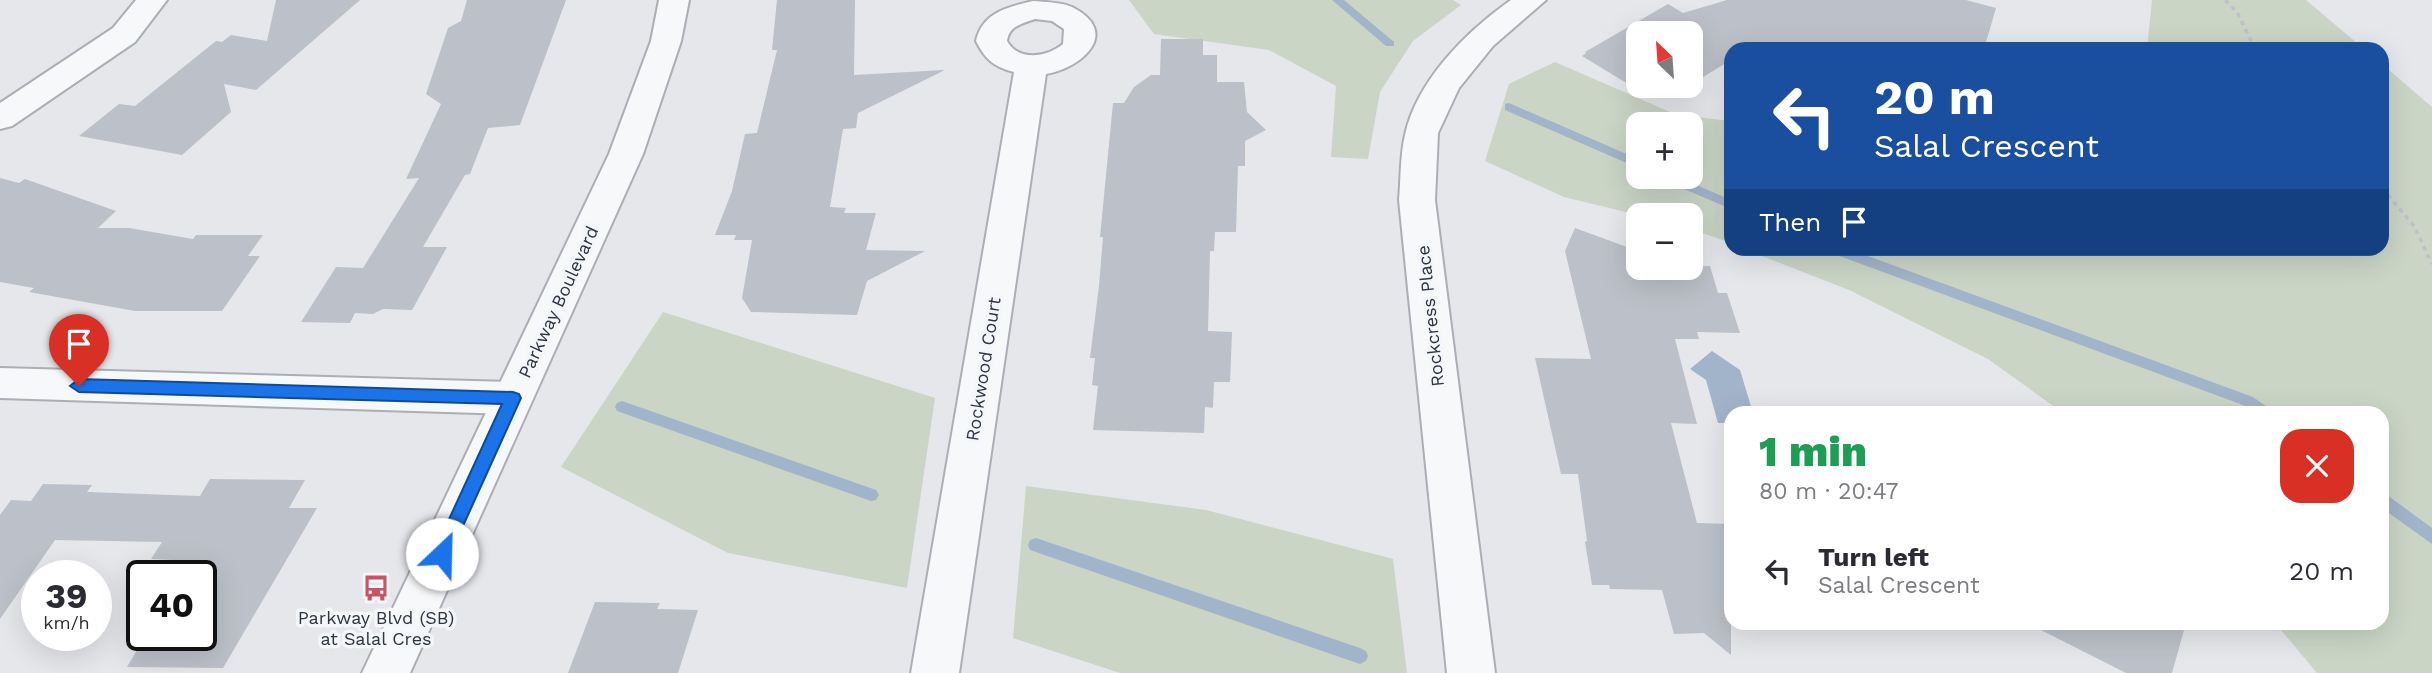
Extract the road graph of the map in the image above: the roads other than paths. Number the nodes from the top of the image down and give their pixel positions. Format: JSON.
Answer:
{"nodes":[{"id":1,"x":152,"y":0,"type":"edge"},
{"id":2,"x":674,"y":0,"type":"edge"},
{"id":3,"x":1531,"y":0,"type":"edge"},
{"id":4,"x":1031,"y":65,"type":"dead end"},
{"id":5,"x":0,"y":118,"type":"edge"},
{"id":6,"x":0,"y":383,"type":"edge"},
{"id":7,"x":513,"y":398,"type":"junction"},
{"id":8,"x":386,"y":673,"type":"edge"},
{"id":9,"x":935,"y":673,"type":"edge"},
{"id":10,"x":1471,"y":673,"type":"edge"}],
"edges":[{"from":1,"to":5,"type":"street"},
{"from":2,"to":7,"type":"street","name":"Parkway Boulevard"},
{"from":3,"to":10,"type":"street","name":"Rockcress Place"},
{"from":4,"to":9,"type":"street","name":"Rockwood Court"},
{"from":6,"to":7,"type":"street"},
{"from":7,"to":8,"type":"street","name":"Parkway Boulevard"}]}
